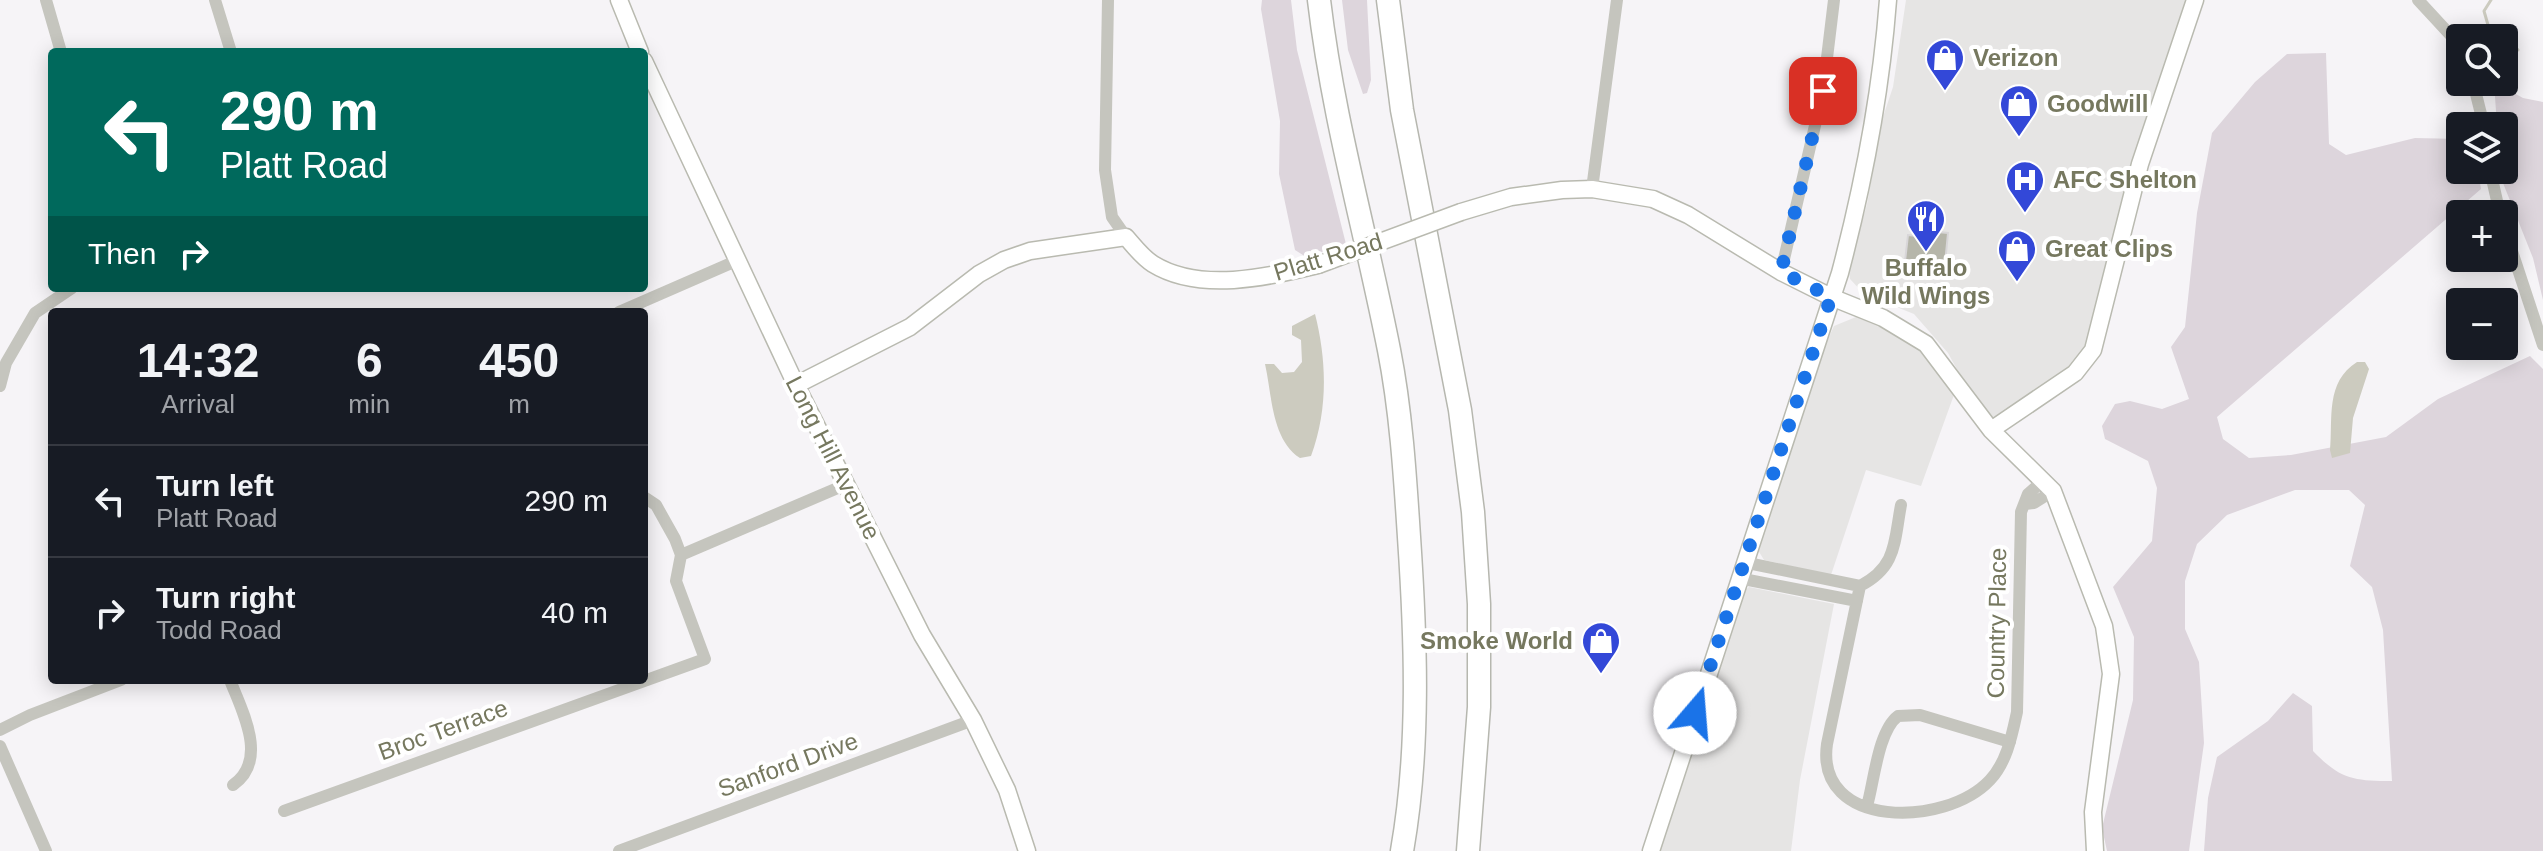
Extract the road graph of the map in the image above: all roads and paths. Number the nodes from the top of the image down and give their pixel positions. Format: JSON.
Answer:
{"nodes":[{"id":1,"x":46,"y":0,"type":"edge"},
{"id":2,"x":215,"y":0,"type":"edge"},
{"id":3,"x":619,"y":0,"type":"edge"},
{"id":4,"x":1108,"y":0,"type":"edge"},
{"id":5,"x":1319,"y":0,"type":"edge"},
{"id":6,"x":1388,"y":0,"type":"edge"},
{"id":7,"x":1617,"y":0,"type":"edge"},
{"id":8,"x":1834,"y":0,"type":"edge"},
{"id":9,"x":1888,"y":0,"type":"edge"},
{"id":10,"x":2195,"y":0,"type":"edge"},
{"id":11,"x":2418,"y":0,"type":"edge"},
{"id":12,"x":2446,"y":30,"type":"edge"},
{"id":13,"x":60,"y":48,"type":"edge"},
{"id":14,"x":230,"y":48,"type":"edge"},
{"id":15,"x":638,"y":48,"type":"edge"},
{"id":16,"x":648,"y":70,"type":"edge"},
{"id":17,"x":1592,"y":189,"type":"junction"},
{"id":18,"x":1126,"y":237,"type":"junction"},
{"id":19,"x":736,"y":261,"type":"junction"},
{"id":20,"x":2518,"y":269,"type":"edge"},
{"id":21,"x":1781,"y":272,"type":"junction"},
{"id":22,"x":66,"y":292,"type":"edge"},
{"id":23,"x":1831,"y":297,"type":"junction"},
{"id":24,"x":628,"y":308,"type":"edge"},
{"id":25,"x":2543,"y":345,"type":"edge"},
{"id":26,"x":796,"y":385,"type":"junction"},
{"id":27,"x":0,"y":386,"type":"edge"},
{"id":28,"x":1991,"y":430,"type":"junction"},
{"id":29,"x":847,"y":484,"type":"junction"},
{"id":30,"x":2048,"y":486,"type":"junction"},
{"id":31,"x":648,"y":500,"type":"edge"},
{"id":32,"x":1901,"y":505,"type":"dead end"},
{"id":33,"x":681,"y":555,"type":"junction"},
{"id":34,"x":1741,"y":570,"type":"junction"},
{"id":35,"x":1860,"y":586,"type":"junction"},
{"id":36,"x":1857,"y":601,"type":"junction"},
{"id":37,"x":648,"y":680,"type":"edge"},
{"id":38,"x":111,"y":684,"type":"edge"},
{"id":39,"x":231,"y":684,"type":"edge"},
{"id":40,"x":636,"y":684,"type":"edge"},
{"id":41,"x":973,"y":720,"type":"junction"},
{"id":42,"x":0,"y":730,"type":"edge"},
{"id":43,"x":2010,"y":742,"type":"junction"},
{"id":44,"x":0,"y":746,"type":"edge"},
{"id":45,"x":233,"y":785,"type":"dead end"},
{"id":46,"x":1867,"y":806,"type":"junction"},
{"id":47,"x":284,"y":811,"type":"dead end"},
{"id":48,"x":46,"y":851,"type":"edge"},
{"id":49,"x":619,"y":851,"type":"edge"},
{"id":50,"x":1027,"y":851,"type":"edge"},
{"id":51,"x":1402,"y":851,"type":"edge"},
{"id":52,"x":1468,"y":851,"type":"edge"},
{"id":53,"x":1651,"y":851,"type":"edge"},
{"id":54,"x":2095,"y":851,"type":"edge"}],
"edges":[{"from":1,"to":13,"type":"street"},
{"from":2,"to":14,"type":"street"},
{"from":3,"to":15,"type":"street"},
{"from":4,"to":18,"type":"street"},
{"from":5,"to":51,"type":"highway"},
{"from":6,"to":52,"type":"highway"},
{"from":7,"to":17,"type":"street"},
{"from":8,"to":21,"type":"street"},
{"from":9,"to":23,"type":"street"},
{"from":10,"to":28,"type":"street"},
{"from":11,"to":12,"type":"street"},
{"from":16,"to":19,"type":"street","name":"Long Hill Avenue"},
{"from":17,"to":18,"type":"street","name":"Platt Road","bridge":true},
{"from":17,"to":21,"type":"street","name":"Platt Road"},
{"from":18,"to":26,"type":"street"},
{"from":19,"to":24,"type":"street"},
{"from":19,"to":26,"type":"street","name":"Long Hill Avenue"},
{"from":20,"to":25,"type":"street"},
{"from":21,"to":23,"type":"street","name":"Platt Road"},
{"from":22,"to":27,"type":"street"},
{"from":23,"to":28,"type":"street","name":"Platt Road"},
{"from":23,"to":34,"type":"street"},
{"from":26,"to":29,"type":"street","name":"Long Hill Avenue"},
{"from":28,"to":30,"type":"street","name":"Platt Road"},
{"from":29,"to":33,"type":"street"},
{"from":29,"to":41,"type":"street","name":"Long Hill Avenue"},
{"from":30,"to":43,"type":"street","name":"Country Place"},
{"from":30,"to":54,"type":"street"},
{"from":31,"to":33,"type":"street"},
{"from":32,"to":35,"type":"street"},
{"from":33,"to":37,"type":"street","name":"Broc Terrace"},
{"from":34,"to":35,"type":"street"},
{"from":34,"to":36,"type":"street"},
{"from":34,"to":53,"type":"street"},
{"from":35,"to":36,"type":"street","name":"Country Place"},
{"from":36,"to":46,"type":"street","name":"Country Place"},
{"from":38,"to":42,"type":"street"},
{"from":39,"to":45,"type":"street"},
{"from":40,"to":47,"type":"street","name":"Broc Terrace"},
{"from":41,"to":49,"type":"street","name":"Sanford Drive"},
{"from":41,"to":50,"type":"street","name":"Long Hill Avenue"},
{"from":43,"to":46,"type":"street","name":"Country Place"},
{"from":43,"to":46,"type":"street","name":"Country Place"},
{"from":44,"to":48,"type":"street"}]}
